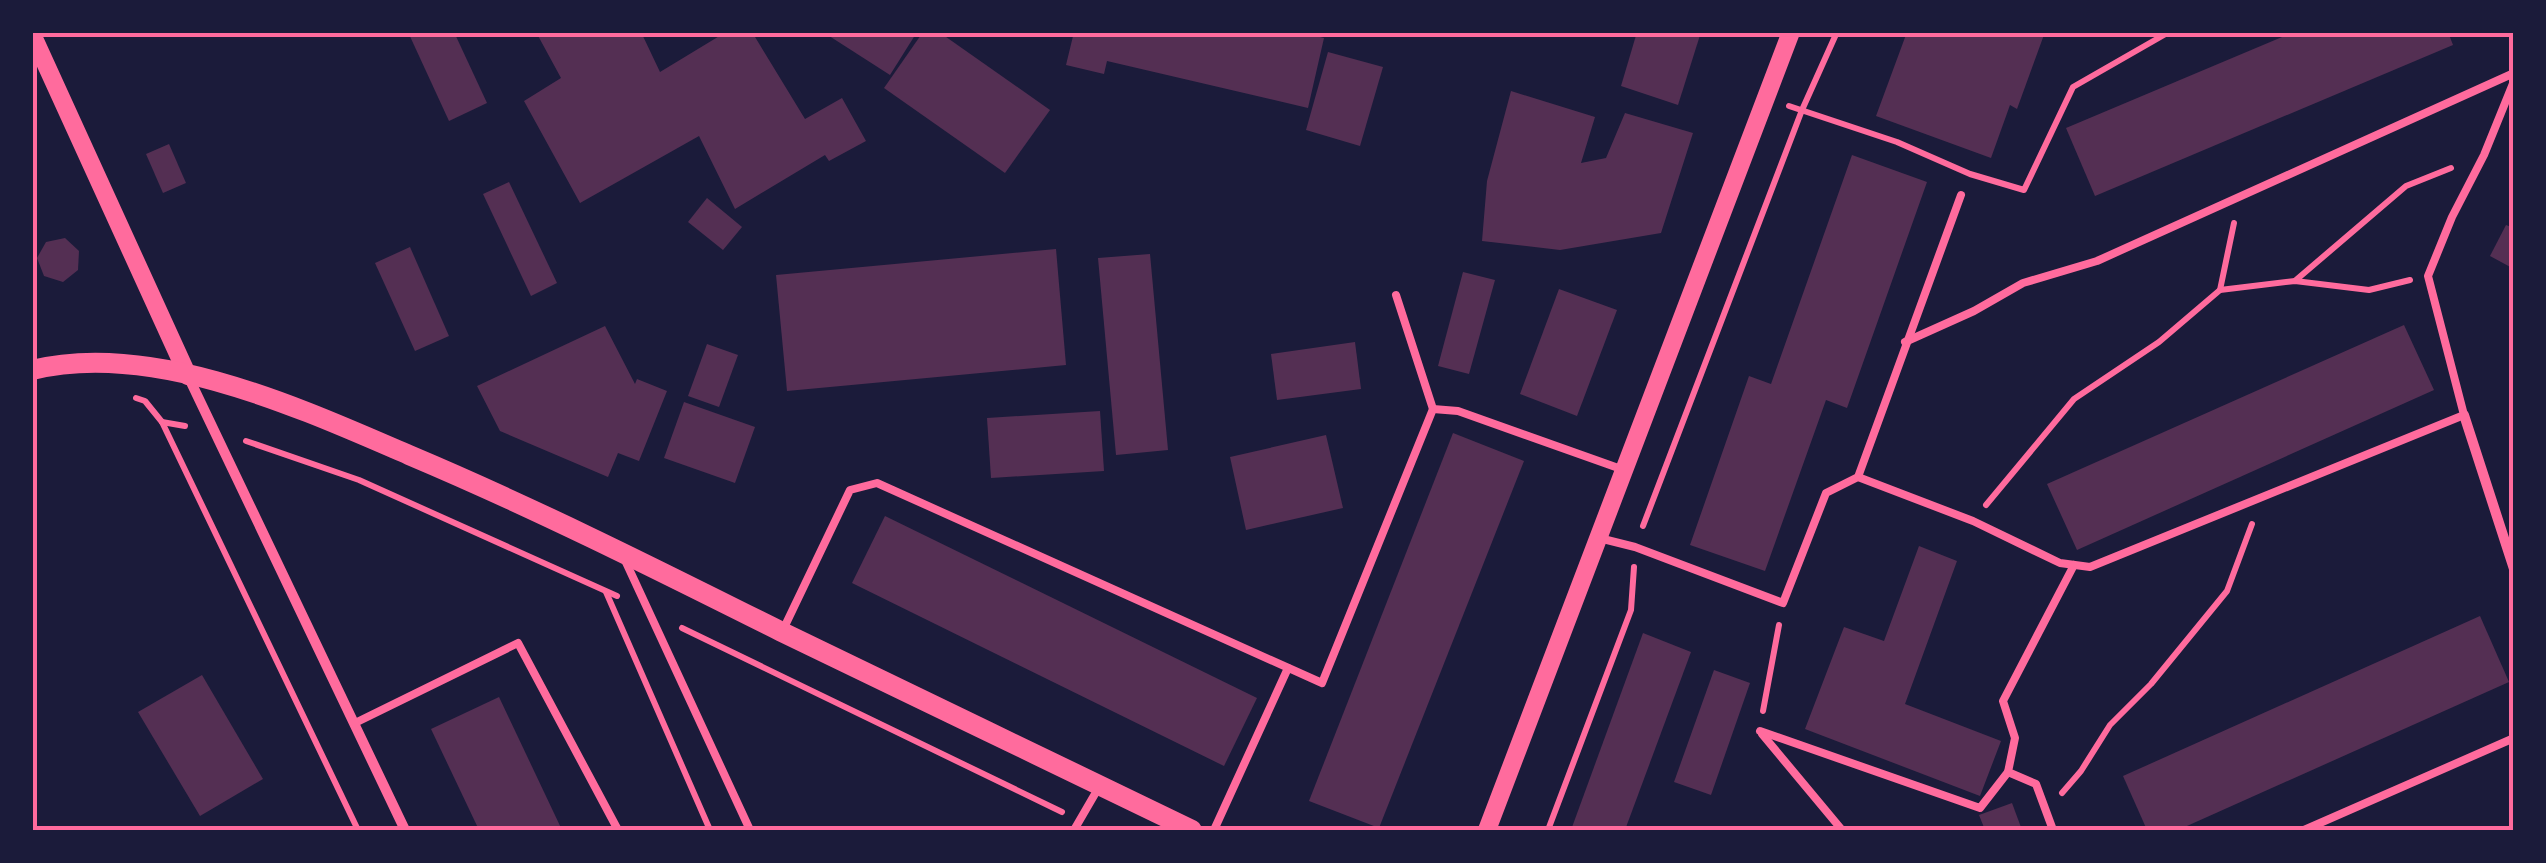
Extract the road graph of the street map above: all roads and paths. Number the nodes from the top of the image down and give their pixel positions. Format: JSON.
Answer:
{"nodes":[{"id":1,"x":1791,"y":32,"type":"edge"},
{"id":2,"x":1837,"y":32,"type":"edge"},
{"id":3,"x":2169,"y":32,"type":"edge"},
{"id":4,"x":32,"y":34,"type":"edge"},
{"id":5,"x":2514,"y":73,"type":"edge"},
{"id":6,"x":2514,"y":81,"type":"edge"},
{"id":7,"x":1764,"y":98,"type":"junction"},
{"id":8,"x":1802,"y":110,"type":"junction"},
{"id":9,"x":2484,"y":155,"type":"junction"},
{"id":10,"x":1962,"y":195,"type":"dead end"},
{"id":11,"x":2239,"y":197,"type":"junction"},
{"id":12,"x":2428,"y":276,"type":"junction"},
{"id":13,"x":2295,"y":280,"type":"junction"},
{"id":14,"x":2220,"y":290,"type":"junction"},
{"id":15,"x":1396,"y":294,"type":"dead end"},
{"id":16,"x":1905,"y":342,"type":"junction"},
{"id":17,"x":32,"y":370,"type":"edge"},
{"id":18,"x":188,"y":376,"type":"junction"},
{"id":19,"x":131,"y":396,"type":"dead end"},
{"id":20,"x":1433,"y":409,"type":"junction"},
{"id":21,"x":2464,"y":415,"type":"junction"},
{"id":22,"x":1624,"y":470,"type":"junction"},
{"id":23,"x":1858,"y":477,"type":"junction"},
{"id":24,"x":2260,"y":500,"type":"junction"},
{"id":25,"x":1972,"y":521,"type":"junction"},
{"id":26,"x":1598,"y":538,"type":"junction"},
{"id":27,"x":1635,"y":547,"type":"junction"},
{"id":28,"x":620,"y":549,"type":"junction"},
{"id":29,"x":2074,"y":565,"type":"junction"},
{"id":30,"x":2514,"y":570,"type":"edge"},
{"id":31,"x":606,"y":591,"type":"dead end"},
{"id":32,"x":1783,"y":603,"type":"junction"},
{"id":33,"x":782,"y":632,"type":"junction"},
{"id":34,"x":1288,"y":668,"type":"junction"},
{"id":35,"x":355,"y":723,"type":"junction"},
{"id":36,"x":1760,"y":732,"type":"junction"},
{"id":37,"x":2514,"y":738,"type":"edge"},
{"id":38,"x":2008,"y":772,"type":"junction"},
{"id":39,"x":1100,"y":785,"type":"junction"},
{"id":40,"x":2046,"y":813,"type":"junction"},
{"id":41,"x":358,"y":830,"type":"edge"},
{"id":42,"x":405,"y":830,"type":"edge"},
{"id":43,"x":618,"y":830,"type":"edge"},
{"id":44,"x":710,"y":830,"type":"edge"},
{"id":45,"x":750,"y":830,"type":"edge"},
{"id":46,"x":1074,"y":830,"type":"edge"},
{"id":47,"x":1192,"y":830,"type":"edge"},
{"id":48,"x":1214,"y":830,"type":"edge"},
{"id":49,"x":1487,"y":830,"type":"edge"},
{"id":50,"x":1548,"y":830,"type":"edge"},
{"id":51,"x":1842,"y":830,"type":"edge"},
{"id":52,"x":2053,"y":830,"type":"edge"},
{"id":53,"x":2304,"y":830,"type":"edge"}],
"edges":[{"from":1,"to":7,"type":"street"},
{"from":2,"to":8,"type":"path"},
{"from":3,"to":8,"type":"path"},
{"from":4,"to":18,"type":"street"},
{"from":5,"to":11,"type":"lane"},
{"from":6,"to":9,"type":"lane"},
{"from":7,"to":8,"type":"path"},
{"from":7,"to":22,"type":"street"},
{"from":8,"to":27,"type":"path"},
{"from":9,"to":12,"type":"lane"},
{"from":9,"to":13,"type":"path"},
{"from":10,"to":16,"type":"lane"},
{"from":11,"to":14,"type":"path"},
{"from":11,"to":16,"type":"lane"},
{"from":12,"to":13,"type":"path"},
{"from":12,"to":21,"type":"lane"},
{"from":13,"to":14,"type":"path"},
{"from":14,"to":25,"type":"path"},
{"from":15,"to":20,"type":"lane"},
{"from":16,"to":23,"type":"lane"},
{"from":17,"to":18,"type":"main road"},
{"from":18,"to":28,"type":"main road"},
{"from":18,"to":35,"type":"street"},
{"from":19,"to":41,"type":"path"},
{"from":20,"to":22,"type":"lane"},
{"from":20,"to":34,"type":"lane"},
{"from":21,"to":24,"type":"lane"},
{"from":21,"to":30,"type":"street"},
{"from":22,"to":26,"type":"street"},
{"from":23,"to":25,"type":"lane"},
{"from":23,"to":32,"type":"lane"},
{"from":24,"to":29,"type":"lane"},
{"from":24,"to":40,"type":"path"},
{"from":25,"to":29,"type":"lane"},
{"from":26,"to":27,"type":"lane"},
{"from":26,"to":49,"type":"street"},
{"from":27,"to":32,"type":"lane"},
{"from":27,"to":50,"type":"path"},
{"from":28,"to":33,"type":"main road"},
{"from":28,"to":45,"type":"lane"},
{"from":29,"to":38,"type":"lane"},
{"from":31,"to":44,"type":"path"},
{"from":32,"to":36,"type":"path"},
{"from":33,"to":34,"type":"lane"},
{"from":33,"to":39,"type":"main road"},
{"from":34,"to":48,"type":"lane"},
{"from":35,"to":42,"type":"street"},
{"from":35,"to":43,"type":"lane"},
{"from":36,"to":38,"type":"lane"},
{"from":36,"to":51,"type":"lane"},
{"from":37,"to":53,"type":"lane"},
{"from":38,"to":40,"type":"lane"},
{"from":39,"to":46,"type":"lane"},
{"from":39,"to":47,"type":"main road"},
{"from":40,"to":52,"type":"lane"}]}
